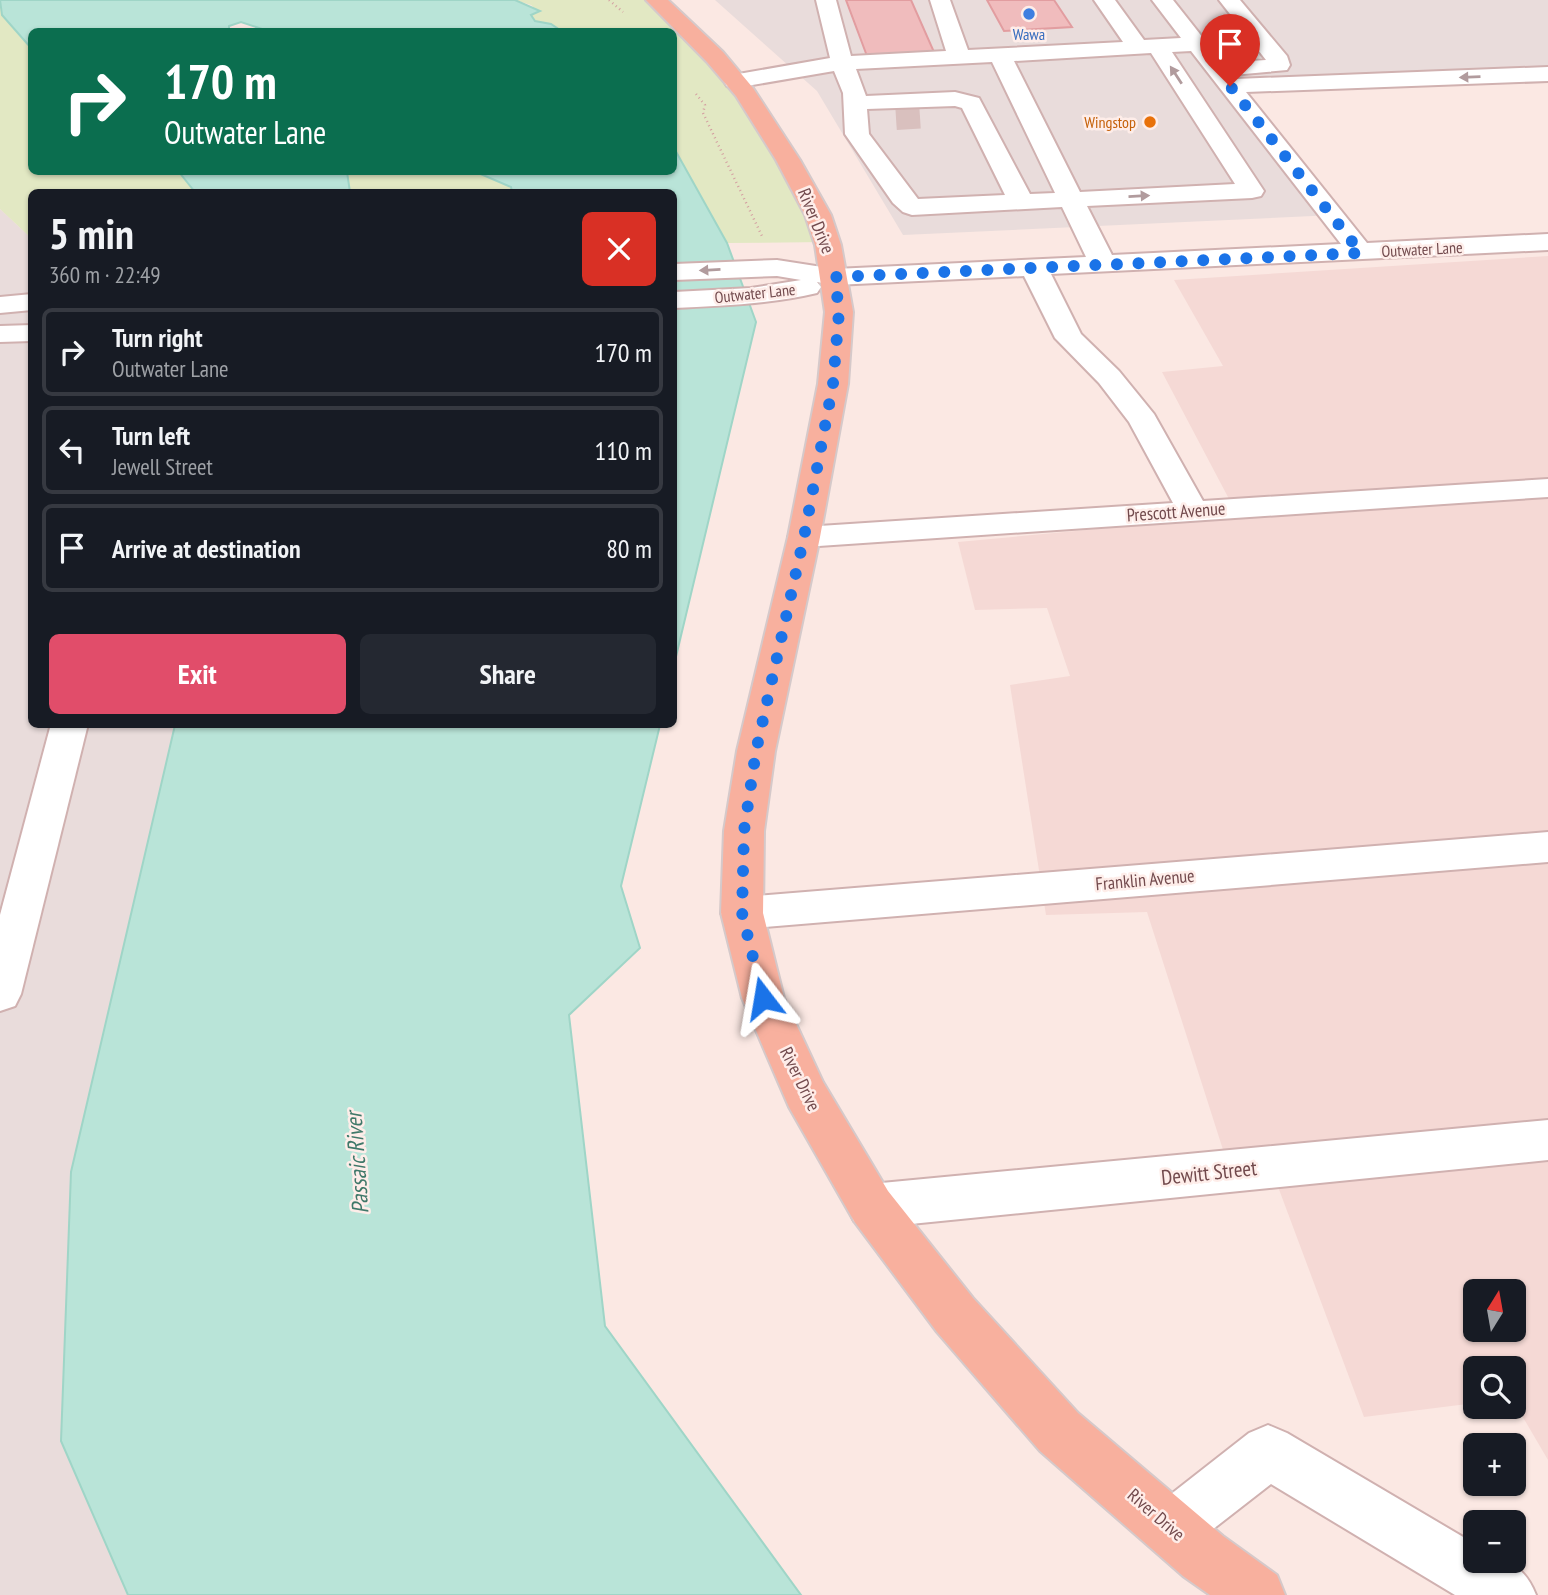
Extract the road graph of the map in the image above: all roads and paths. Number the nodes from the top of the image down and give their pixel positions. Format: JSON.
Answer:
{"nodes":[{"id":1,"x":656,"y":0,"type":"edge"},
{"id":2,"x":826,"y":0,"type":"edge"},
{"id":3,"x":940,"y":0,"type":"edge"},
{"id":4,"x":1104,"y":0,"type":"edge"},
{"id":5,"x":1162,"y":0,"type":"edge"},
{"id":6,"x":1229,"y":0,"type":"edge"},
{"id":7,"x":1196,"y":44,"type":"junction"},
{"id":8,"x":1147,"y":47,"type":"junction"},
{"id":9,"x":1000,"y":55,"type":"junction"},
{"id":10,"x":960,"y":57,"type":"junction"},
{"id":11,"x":842,"y":63,"type":"junction"},
{"id":12,"x":1223,"y":78,"type":"junction"},
{"id":13,"x":1545,"y":78,"type":"edge"},
{"id":14,"x":735,"y":81,"type":"junction"},
{"id":15,"x":689,"y":86,"type":"dead end"},
{"id":16,"x":926,"y":116,"type":"tunnel mouth"},
{"id":17,"x":866,"y":117,"type":"junction"},
{"id":18,"x":961,"y":120,"type":"junction"},
{"id":19,"x":1070,"y":200,"type":"junction"},
{"id":20,"x":1010,"y":202,"type":"junction"},
{"id":21,"x":1548,"y":242,"type":"edge"},
{"id":22,"x":1361,"y":253,"type":"junction"},
{"id":23,"x":1103,"y":264,"type":"junction"},
{"id":24,"x":1033,"y":266,"type":"junction"},
{"id":25,"x":777,"y":268,"type":"junction"},
{"id":26,"x":677,"y":272,"type":"edge"},
{"id":27,"x":835,"y":277,"type":"junction"},
{"id":28,"x":677,"y":300,"type":"edge"},
{"id":29,"x":28,"y":302,"type":"edge"},
{"id":30,"x":0,"y":305,"type":"edge"},
{"id":31,"x":28,"y":332,"type":"edge"},
{"id":32,"x":0,"y":334,"type":"edge"},
{"id":33,"x":1548,"y":488,"type":"edge"},
{"id":34,"x":1194,"y":511,"type":"junction"},
{"id":35,"x":804,"y":537,"type":"junction"},
{"id":36,"x":69,"y":728,"type":"edge"},
{"id":37,"x":1548,"y":847,"type":"edge"},
{"id":38,"x":742,"y":913,"type":"junction"},
{"id":39,"x":0,"y":994,"type":"edge"},
{"id":40,"x":1548,"y":1140,"type":"edge"},
{"id":41,"x":870,"y":1206,"type":"junction"},
{"id":42,"x":1171,"y":1528,"type":"junction"},
{"id":43,"x":1257,"y":1595,"type":"edge"},
{"id":44,"x":1508,"y":1595,"type":"edge"}],
"edges":[{"from":1,"to":14,"type":"main road","name":"River Drive"},
{"from":2,"to":11,"type":"street"},
{"from":3,"to":10,"type":"street"},
{"from":4,"to":8,"type":"street"},
{"from":5,"to":7,"type":"street"},
{"from":6,"to":12,"type":"street"},
{"from":7,"to":8,"type":"street"},
{"from":7,"to":12,"type":"street"},
{"from":8,"to":9,"type":"street"},
{"from":19,"to":8,"type":"street","one_way":true},
{"from":9,"to":10,"type":"street"},
{"from":9,"to":19,"type":"street"},
{"from":10,"to":11,"type":"street"},
{"from":11,"to":14,"type":"street"},
{"from":11,"to":17,"type":"street"},
{"from":13,"to":12,"type":"street","one_way":true},
{"from":12,"to":22,"type":"street"},
{"from":14,"to":27,"type":"main road","name":"River Drive"},
{"from":15,"to":25,"type":"path"},
{"from":16,"to":18,"type":"street"},
{"from":17,"to":18,"type":"street"},
{"from":17,"to":20,"type":"street"},
{"from":17,"to":20,"type":"street"},
{"from":18,"to":20,"type":"street"},
{"from":19,"to":20,"type":"street"},
{"from":19,"to":23,"type":"street"},
{"from":21,"to":22,"type":"street","name":"Outwater Lane"},
{"from":22,"to":23,"type":"street","name":"Outwater Lane"},
{"from":23,"to":24,"type":"street","name":"Outwater Lane"},
{"from":24,"to":27,"type":"street","name":"Outwater Lane"},
{"from":24,"to":34,"type":"street"},
{"from":25,"to":26,"type":"street","name":"Outwater Lane","one_way":true},
{"from":25,"to":27,"type":"street","name":"Outwater Lane"},
{"from":27,"to":28,"type":"street","name":"Outwater Lane"},
{"from":27,"to":35,"type":"main road","name":"River Drive"},
{"from":29,"to":30,"type":"street"},
{"from":31,"to":32,"type":"street"},
{"from":33,"to":34,"type":"street","name":"Prescott Avenue"},
{"from":34,"to":35,"type":"street","name":"Prescott Avenue"},
{"from":35,"to":38,"type":"main road","name":"River Drive"},
{"from":36,"to":39,"type":"street"},
{"from":37,"to":38,"type":"street","name":"Franklin Avenue"},
{"from":38,"to":41,"type":"main road","name":"River Drive"},
{"from":40,"to":41,"type":"street","name":"Dewitt Street"},
{"from":41,"to":42,"type":"main road","name":"River Drive"},
{"from":42,"to":43,"type":"main road","name":"River Drive"},
{"from":42,"to":44,"type":"street"}]}
